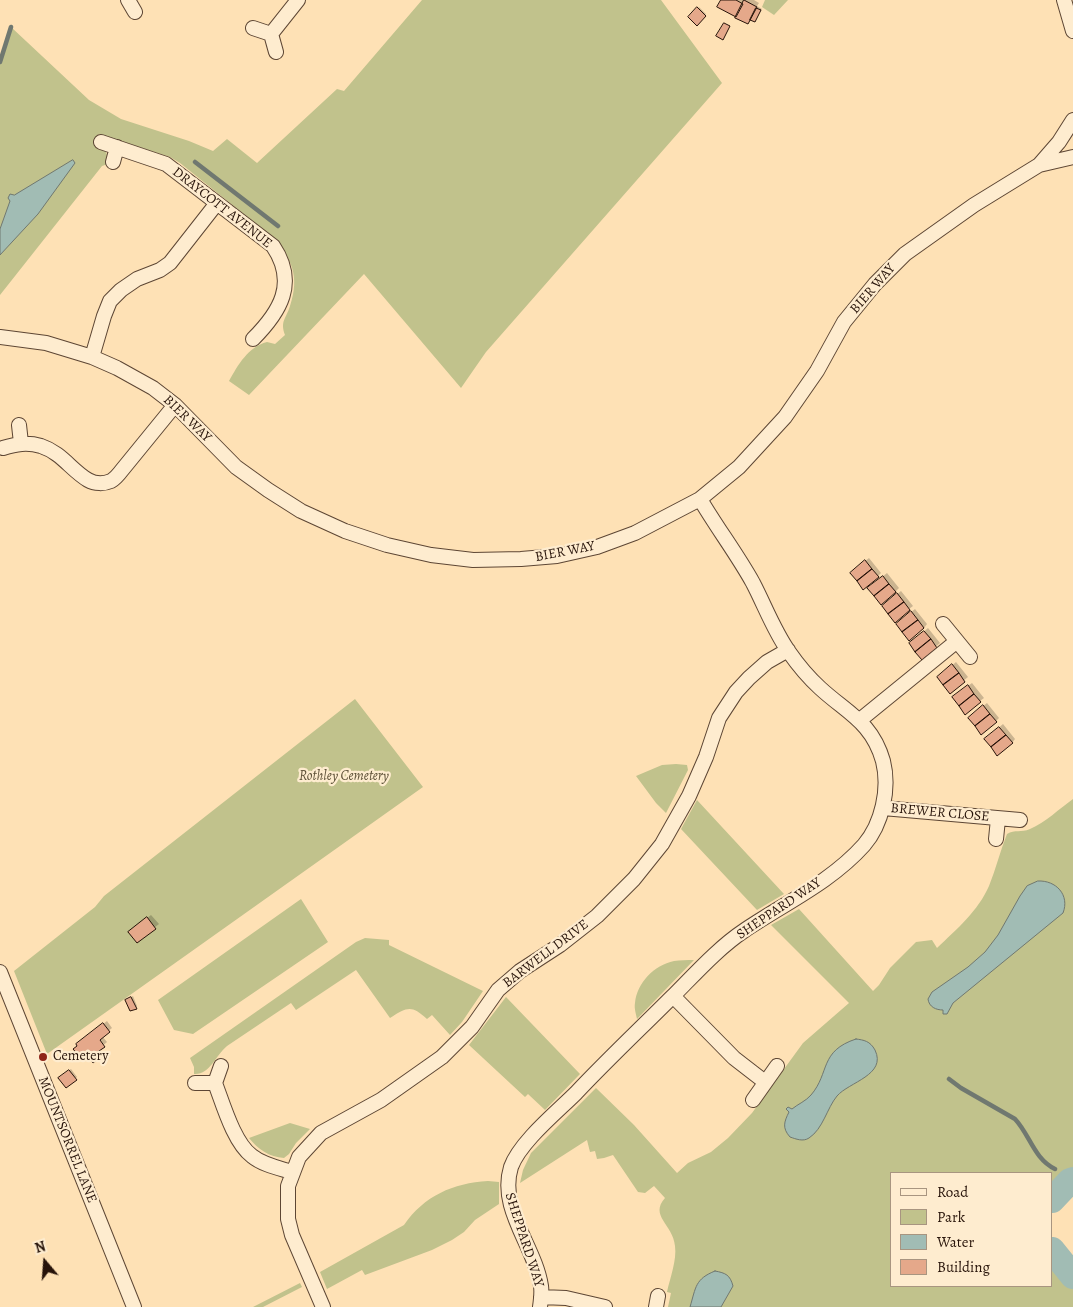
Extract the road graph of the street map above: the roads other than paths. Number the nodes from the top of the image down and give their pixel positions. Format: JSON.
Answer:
{"nodes":[{"id":1,"x":298,"y":0,"type":"edge"},
{"id":2,"x":1064,"y":0,"type":"edge"},
{"id":3,"x":253,"y":28,"type":"dead end"},
{"id":4,"x":1073,"y":31,"type":"edge"},
{"id":5,"x":271,"y":34,"type":"junction"},
{"id":6,"x":276,"y":52,"type":"dead end"},
{"id":7,"x":1073,"y":120,"type":"edge"},
{"id":8,"x":102,"y":142,"type":"dead end"},
{"id":9,"x":118,"y":147,"type":"junction"},
{"id":10,"x":1073,"y":157,"type":"edge"},
{"id":11,"x":113,"y":162,"type":"dead end"},
{"id":12,"x":1039,"y":165,"type":"junction"},
{"id":13,"x":217,"y":203,"type":"junction"},
{"id":14,"x":0,"y":337,"type":"edge"},
{"id":15,"x":253,"y":339,"type":"dead end"},
{"id":16,"x":92,"y":356,"type":"junction"},
{"id":17,"x":175,"y":405,"type":"junction"},
{"id":18,"x":19,"y":425,"type":"dead end"},
{"id":19,"x":21,"y":443,"type":"junction"},
{"id":20,"x":3,"y":448,"type":"dead end"},
{"id":21,"x":700,"y":499,"type":"junction"},
{"id":22,"x":943,"y":624,"type":"dead end"},
{"id":23,"x":957,"y":641,"type":"junction"},
{"id":24,"x":788,"y":650,"type":"junction"},
{"id":25,"x":970,"y":657,"type":"dead end"},
{"id":26,"x":860,"y":720,"type":"junction"},
{"id":27,"x":883,"y":808,"type":"junction"},
{"id":28,"x":998,"y":818,"type":"junction"},
{"id":29,"x":1020,"y":820,"type":"dead end"},
{"id":30,"x":996,"y":838,"type":"dead end"},
{"id":31,"x":0,"y":972,"type":"edge"},
{"id":32,"x":672,"y":996,"type":"junction"},
{"id":33,"x":222,"y":1066,"type":"dead end"},
{"id":34,"x":777,"y":1066,"type":"dead end"},
{"id":35,"x":765,"y":1082,"type":"junction"},
{"id":36,"x":195,"y":1083,"type":"dead end"},
{"id":37,"x":215,"y":1083,"type":"junction"},
{"id":38,"x":753,"y":1100,"type":"dead end"},
{"id":39,"x":292,"y":1172,"type":"junction"},
{"id":40,"x":540,"y":1302,"type":"edge"},
{"id":41,"x":134,"y":1307,"type":"edge"},
{"id":42,"x":323,"y":1307,"type":"edge"},
{"id":43,"x":605,"y":1307,"type":"edge"}],
"edges":[{"from":1,"to":5,"type":"street"},
{"from":2,"to":4,"type":"street"},
{"from":3,"to":5,"type":"street"},
{"from":5,"to":6,"type":"street"},
{"from":7,"to":12,"type":"street","name":"BIER WAY"},
{"from":8,"to":9,"type":"street","name":"DRAYCOTT AVENUE"},
{"from":9,"to":11,"type":"street"},
{"from":9,"to":13,"type":"street","name":"DRAYCOTT AVENUE"},
{"from":10,"to":12,"type":"street","name":"BIER WAY"},
{"from":12,"to":21,"type":"street","name":"BIER WAY"},
{"from":13,"to":15,"type":"street","name":"DRAYCOTT AVENUE"},
{"from":13,"to":16,"type":"street"},
{"from":14,"to":16,"type":"street","name":"BIER WAY"},
{"from":16,"to":17,"type":"street","name":"BIER WAY"},
{"from":17,"to":19,"type":"street"},
{"from":17,"to":21,"type":"street","name":"BIER WAY"},
{"from":18,"to":19,"type":"street"},
{"from":19,"to":20,"type":"street"},
{"from":21,"to":24,"type":"street","name":"SHEPPARD WAY"},
{"from":22,"to":23,"type":"street"},
{"from":23,"to":25,"type":"street"},
{"from":23,"to":26,"type":"street"},
{"from":24,"to":26,"type":"street","name":"SHEPPARD WAY"},
{"from":24,"to":39,"type":"street","name":"BARWELL DRIVE"},
{"from":26,"to":27,"type":"street","name":"SHEPPARD WAY"},
{"from":27,"to":28,"type":"street","name":"BREWER CLOSE"},
{"from":27,"to":32,"type":"street","name":"SHEPPARD WAY"},
{"from":28,"to":29,"type":"street","name":"BREWER CLOSE"},
{"from":28,"to":30,"type":"street","name":"BREWER CLOSE"},
{"from":31,"to":41,"type":"street","name":"MOUNTSORREL LANE"},
{"from":32,"to":35,"type":"street"},
{"from":32,"to":40,"type":"street","name":"SHEPPARD WAY"},
{"from":33,"to":37,"type":"street"},
{"from":34,"to":35,"type":"street"},
{"from":35,"to":38,"type":"street"},
{"from":36,"to":37,"type":"street"},
{"from":37,"to":39,"type":"street"},
{"from":39,"to":42,"type":"street","name":"BARWELL DRIVE"},
{"from":40,"to":43,"type":"street"}]}
